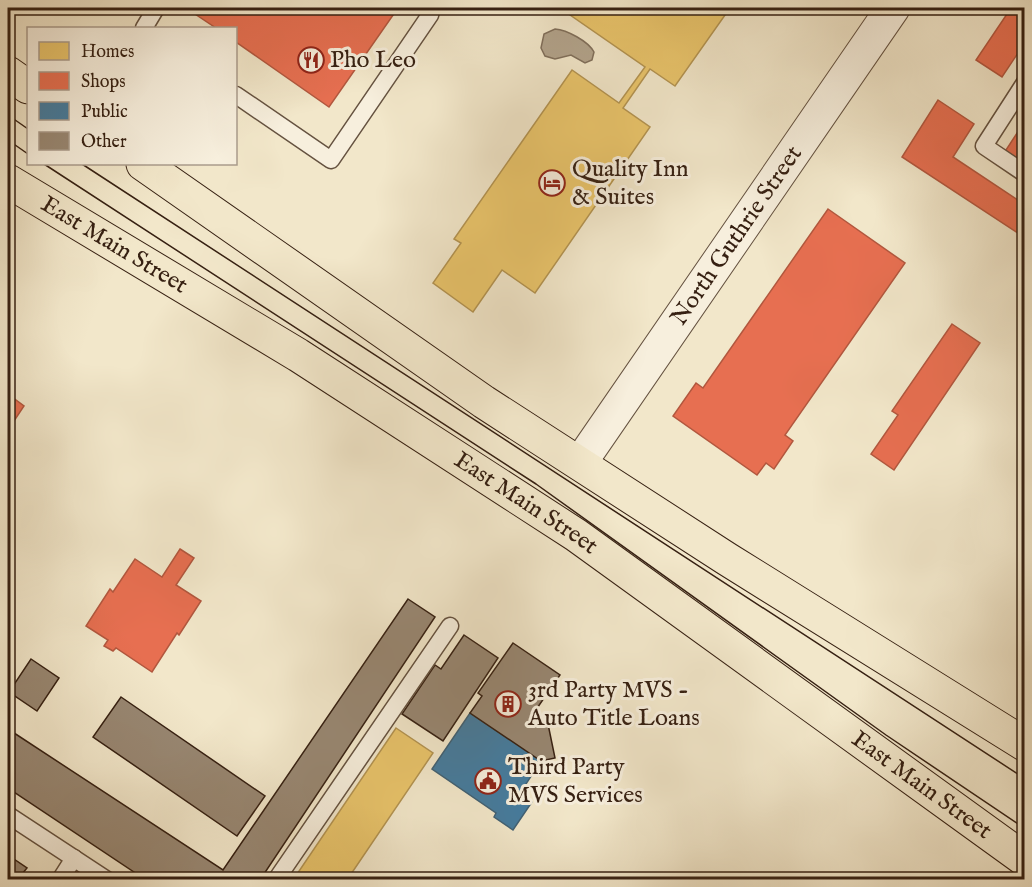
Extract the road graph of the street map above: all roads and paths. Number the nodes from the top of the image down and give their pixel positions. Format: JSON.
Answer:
{"nodes":[{"id":1,"x":156,"y":8,"type":"edge"},
{"id":2,"x":432,"y":8,"type":"edge"},
{"id":3,"x":893,"y":8,"type":"edge"},
{"id":4,"x":145,"y":27,"type":"edge"},
{"id":5,"x":8,"y":73,"type":"edge"},
{"id":6,"x":27,"y":86,"type":"edge"},
{"id":7,"x":1022,"y":93,"type":"edge"},
{"id":8,"x":237,"y":96,"type":"edge"},
{"id":9,"x":144,"y":165,"type":"edge"},
{"id":10,"x":1024,"y":173,"type":"edge"},
{"id":11,"x":8,"y":181,"type":"edge"},
{"id":12,"x":580,"y":463,"type":"junction"},
{"id":13,"x":450,"y":626,"type":"dead end"},
{"id":14,"x":1024,"y":744,"type":"edge"},
{"id":15,"x":8,"y":815,"type":"edge"},
{"id":16,"x":74,"y":858,"type":"junction"},
{"id":17,"x":1024,"y":859,"type":"edge"},
{"id":18,"x":60,"y":879,"type":"edge"},
{"id":19,"x":107,"y":879,"type":"edge"},
{"id":20,"x":276,"y":879,"type":"edge"}],
"edges":[{"from":1,"to":4,"type":"lane"},
{"from":2,"to":8,"type":"lane"},
{"from":3,"to":12,"type":"street","name":"North Guthrie Street"},
{"from":5,"to":6,"type":"main road"},
{"from":7,"to":10,"type":"lane"},
{"from":9,"to":12,"type":"main road"},
{"from":11,"to":17,"type":"main road","name":"East Main Street"},
{"from":12,"to":14,"type":"main road"},
{"from":13,"to":20,"type":"lane"},
{"from":15,"to":16,"type":"lane"},
{"from":16,"to":18,"type":"lane"},
{"from":16,"to":19,"type":"lane"}]}
